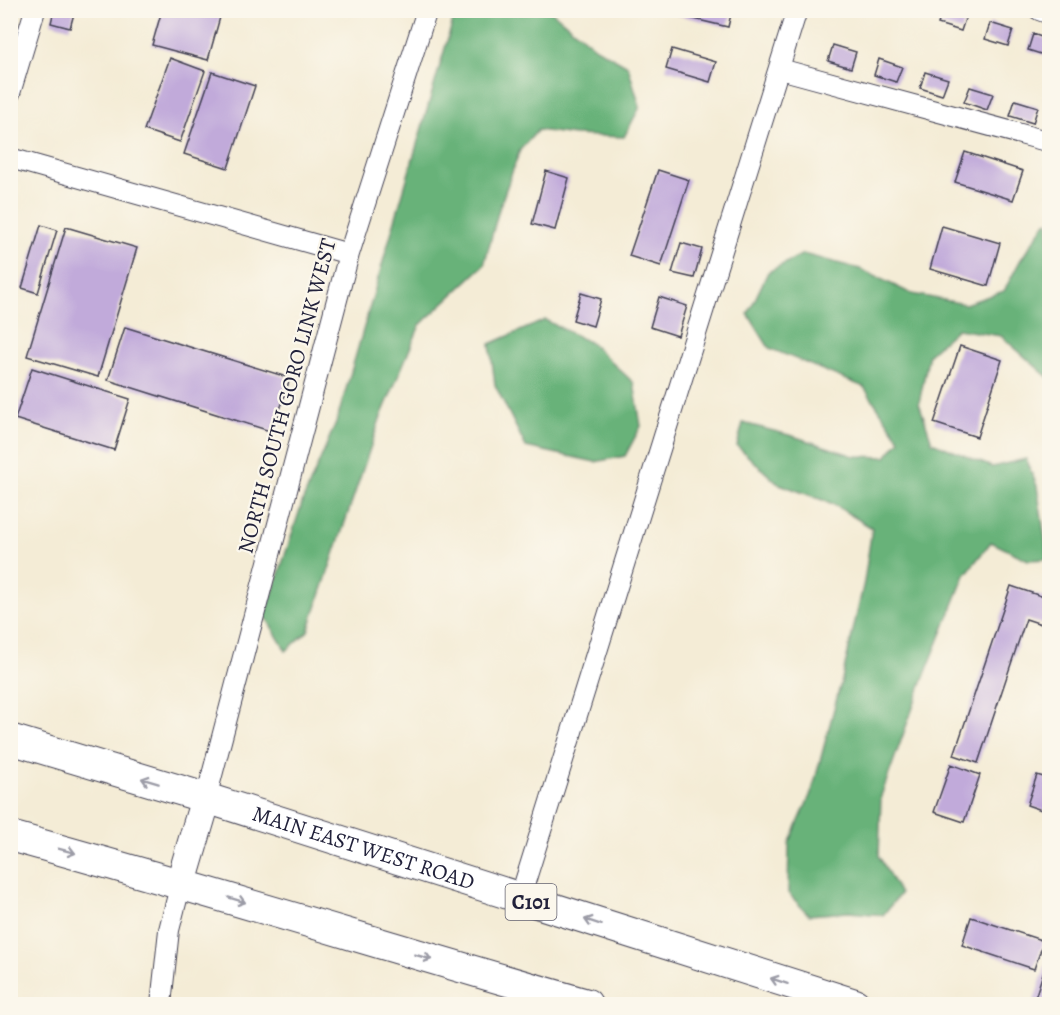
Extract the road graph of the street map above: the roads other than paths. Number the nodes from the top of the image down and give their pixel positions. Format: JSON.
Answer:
{"nodes":[{"id":1,"x":35,"y":10,"type":"edge"},
{"id":2,"x":427,"y":10,"type":"edge"},
{"id":3,"x":797,"y":10,"type":"edge"},
{"id":4,"x":1039,"y":10,"type":"edge"},
{"id":5,"x":1050,"y":14,"type":"edge"},
{"id":6,"x":780,"y":69,"type":"junction"},
{"id":7,"x":10,"y":93,"type":"edge"},
{"id":8,"x":1050,"y":142,"type":"edge"},
{"id":9,"x":10,"y":158,"type":"edge"},
{"id":10,"x":349,"y":254,"type":"junction"},
{"id":11,"x":10,"y":739,"type":"edge"},
{"id":12,"x":206,"y":798,"type":"junction"},
{"id":13,"x":10,"y":836,"type":"edge"},
{"id":14,"x":181,"y":883,"type":"junction"},
{"id":15,"x":520,"y":898,"type":"junction"},
{"id":16,"x":161,"y":1005,"type":"edge"},
{"id":17,"x":587,"y":1005,"type":"edge"},
{"id":18,"x":855,"y":1005,"type":"edge"}],
"edges":[{"from":1,"to":7,"type":"street"},
{"from":2,"to":10,"type":"street","name":"NORTH SOUTH GORO LINK WEST"},
{"from":3,"to":6,"type":"street"},
{"from":4,"to":5,"type":"street"},
{"from":6,"to":8,"type":"street"},
{"from":6,"to":15,"type":"street"},
{"from":9,"to":10,"type":"street"},
{"from":10,"to":12,"type":"street","name":"NORTH SOUTH GORO LINK WEST"},
{"from":12,"to":11,"type":"main road","name":"MAIN EAST WEST ROAD","number":"C101","one_way":true},
{"from":12,"to":14,"type":"main road"},
{"from":12,"to":15,"type":"main road","name":"MAIN EAST WEST ROAD","number":"C101"},
{"from":13,"to":14,"type":"main road","one_way":true},
{"from":14,"to":16,"type":"street"},
{"from":14,"to":17,"type":"main road","one_way":true},
{"from":18,"to":15,"type":"main road","name":"MAIN EAST WEST ROAD","number":"C101","one_way":true}]}
